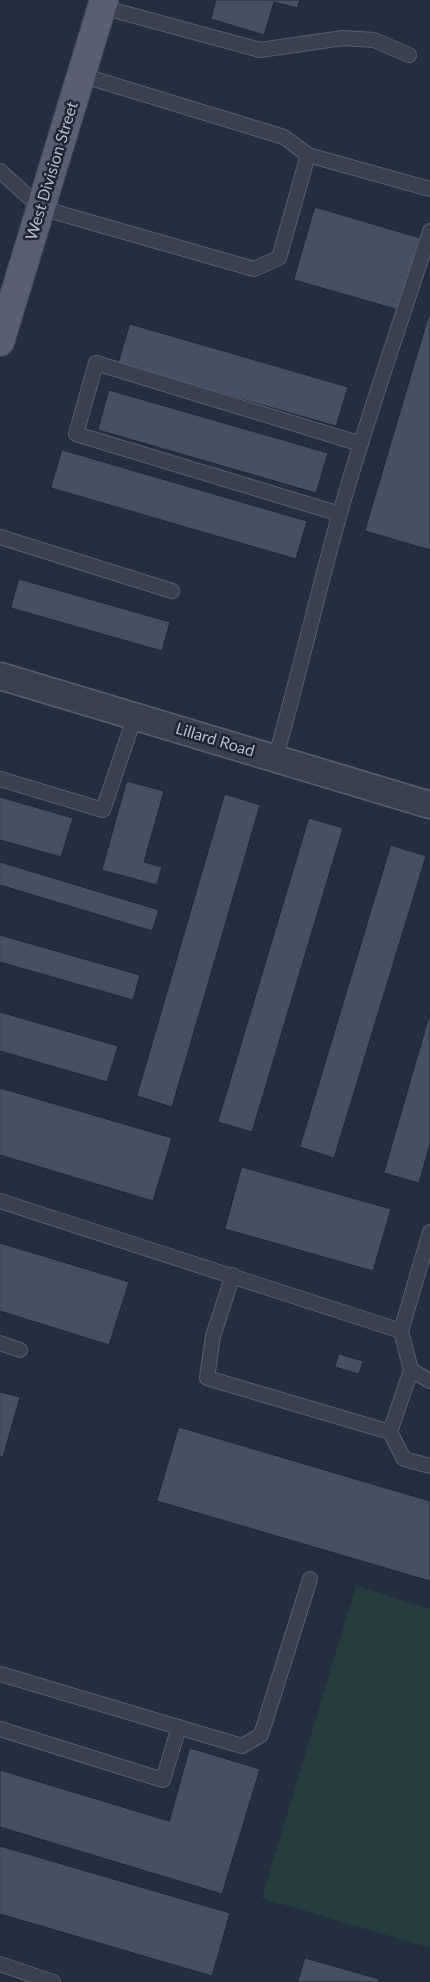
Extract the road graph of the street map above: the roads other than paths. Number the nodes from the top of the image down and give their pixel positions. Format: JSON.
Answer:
{"nodes":[{"id":1,"x":103,"y":4,"type":"edge"},
{"id":2,"x":409,"y":55,"type":"dead end"},
{"id":3,"x":81,"y":75,"type":"junction"},
{"id":4,"x":308,"y":155,"type":"junction"},
{"id":5,"x":0,"y":171,"type":"edge"},
{"id":6,"x":430,"y":190,"type":"edge"},
{"id":7,"x":41,"y":208,"type":"junction"},
{"id":8,"x":430,"y":231,"type":"edge"},
{"id":9,"x":0,"y":342,"type":"edge"},
{"id":10,"x":360,"y":444,"type":"junction"},
{"id":11,"x":340,"y":514,"type":"junction"},
{"id":12,"x":0,"y":537,"type":"edge"},
{"id":13,"x":172,"y":591,"type":"dead end"},
{"id":14,"x":0,"y":676,"type":"edge"},
{"id":15,"x":135,"y":716,"type":"junction"},
{"id":16,"x":276,"y":759,"type":"junction"},
{"id":17,"x":0,"y":779,"type":"edge"},
{"id":18,"x":430,"y":805,"type":"edge"},
{"id":19,"x":0,"y":1200,"type":"edge"},
{"id":20,"x":430,"y":1232,"type":"edge"},
{"id":21,"x":233,"y":1275,"type":"junction"},
{"id":22,"x":401,"y":1331,"type":"junction"},
{"id":23,"x":0,"y":1343,"type":"edge"},
{"id":24,"x":20,"y":1350,"type":"dead end"},
{"id":25,"x":411,"y":1370,"type":"junction"},
{"id":26,"x":430,"y":1381,"type":"edge"},
{"id":27,"x":390,"y":1432,"type":"junction"},
{"id":28,"x":430,"y":1466,"type":"edge"},
{"id":29,"x":310,"y":1579,"type":"dead end"},
{"id":30,"x":0,"y":1674,"type":"edge"},
{"id":31,"x":179,"y":1727,"type":"junction"},
{"id":32,"x":0,"y":1730,"type":"edge"},
{"id":33,"x":0,"y":1964,"type":"edge"},
{"id":34,"x":53,"y":1982,"type":"edge"}],
"edges":[{"from":1,"to":2,"type":"lane"},
{"from":1,"to":3,"type":"main road","name":"West Division Street"},
{"from":3,"to":4,"type":"lane"},
{"from":3,"to":7,"type":"main road","name":"West Division Street"},
{"from":4,"to":6,"type":"lane"},
{"from":4,"to":7,"type":"lane"},
{"from":5,"to":7,"type":"lane"},
{"from":7,"to":9,"type":"main road","name":"West Division Street"},
{"from":8,"to":10,"type":"lane"},
{"from":10,"to":11,"type":"lane"},
{"from":10,"to":11,"type":"lane"},
{"from":11,"to":16,"type":"lane"},
{"from":12,"to":13,"type":"lane"},
{"from":14,"to":15,"type":"street","name":"Lillard Road"},
{"from":15,"to":16,"type":"street","name":"Lillard Road"},
{"from":15,"to":17,"type":"lane"},
{"from":16,"to":18,"type":"street","name":"Lillard Road"},
{"from":19,"to":21,"type":"lane"},
{"from":20,"to":22,"type":"lane"},
{"from":21,"to":22,"type":"lane"},
{"from":21,"to":27,"type":"lane"},
{"from":22,"to":25,"type":"lane"},
{"from":23,"to":24,"type":"lane"},
{"from":25,"to":26,"type":"lane"},
{"from":25,"to":27,"type":"lane"},
{"from":27,"to":28,"type":"lane"},
{"from":29,"to":31,"type":"lane"},
{"from":30,"to":31,"type":"lane"},
{"from":31,"to":32,"type":"lane"},
{"from":33,"to":34,"type":"lane"}]}
